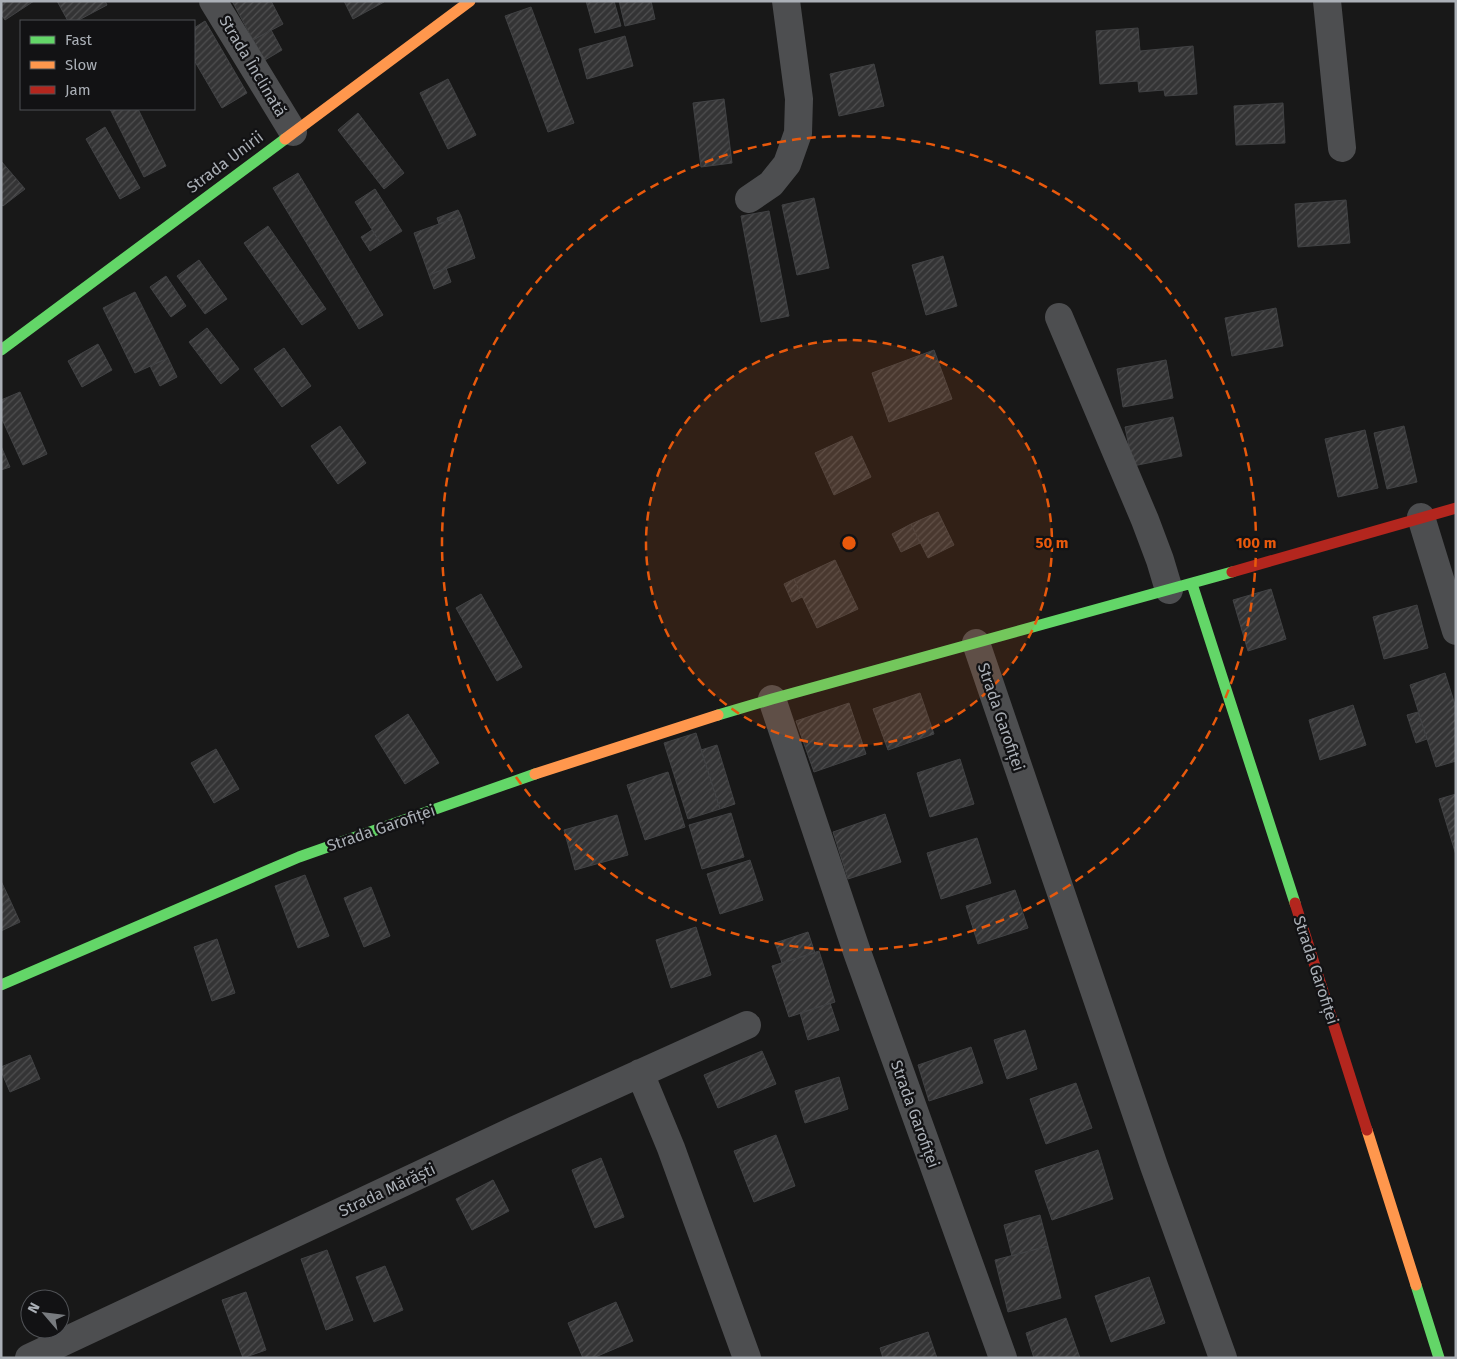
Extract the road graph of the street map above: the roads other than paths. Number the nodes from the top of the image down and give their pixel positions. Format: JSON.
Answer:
{"nodes":[{"id":1,"x":213,"y":1,"type":"edge"},
{"id":2,"x":470,"y":1,"type":"edge"},
{"id":3,"x":786,"y":1,"type":"edge"},
{"id":4,"x":1328,"y":1,"type":"edge"},
{"id":5,"x":293,"y":132,"type":"junction"},
{"id":6,"x":1342,"y":148,"type":"dead end"},
{"id":7,"x":749,"y":199,"type":"dead end"},
{"id":8,"x":1059,"y":317,"type":"dead end"},
{"id":9,"x":1,"y":350,"type":"edge"},
{"id":10,"x":1456,"y":508,"type":"edge"},
{"id":11,"x":1421,"y":517,"type":"junction"},
{"id":12,"x":1180,"y":587,"type":"junction"},
{"id":13,"x":1456,"y":631,"type":"edge"},
{"id":14,"x":976,"y":643,"type":"junction"},
{"id":15,"x":772,"y":699,"type":"junction"},
{"id":16,"x":1,"y":986,"type":"edge"},
{"id":17,"x":747,"y":1025,"type":"dead end"},
{"id":18,"x":640,"y":1073,"type":"junction"},
{"id":19,"x":30,"y":1358,"type":"edge"},
{"id":20,"x":747,"y":1358,"type":"edge"},
{"id":21,"x":1003,"y":1358,"type":"edge"},
{"id":22,"x":1223,"y":1358,"type":"edge"},
{"id":23,"x":1439,"y":1358,"type":"edge"}],
"edges":[{"from":1,"to":5,"type":"street","name":"Strada Înclinată"},
{"from":2,"to":5,"type":"street","name":"Strada Unirii"},
{"from":3,"to":7,"type":"street"},
{"from":4,"to":6,"type":"street"},
{"from":5,"to":9,"type":"street","name":"Strada Unirii"},
{"from":8,"to":12,"type":"street"},
{"from":10,"to":11,"type":"street","name":"Strada Garofiței"},
{"from":11,"to":12,"type":"street","name":"Strada Garofiței"},
{"from":11,"to":13,"type":"street"},
{"from":12,"to":14,"type":"street","name":"Strada Garofiței"},
{"from":12,"to":23,"type":"street","name":"Strada Garofiței"},
{"from":14,"to":15,"type":"street","name":"Strada Garofiței"},
{"from":14,"to":22,"type":"street","name":"Strada Garofiței"},
{"from":15,"to":16,"type":"street","name":"Strada Garofiței"},
{"from":15,"to":21,"type":"street","name":"Strada Garofiței"},
{"from":17,"to":18,"type":"street","name":"Strada Mărăști"},
{"from":18,"to":19,"type":"street","name":"Strada Mărăști"},
{"from":18,"to":20,"type":"street"}]}
